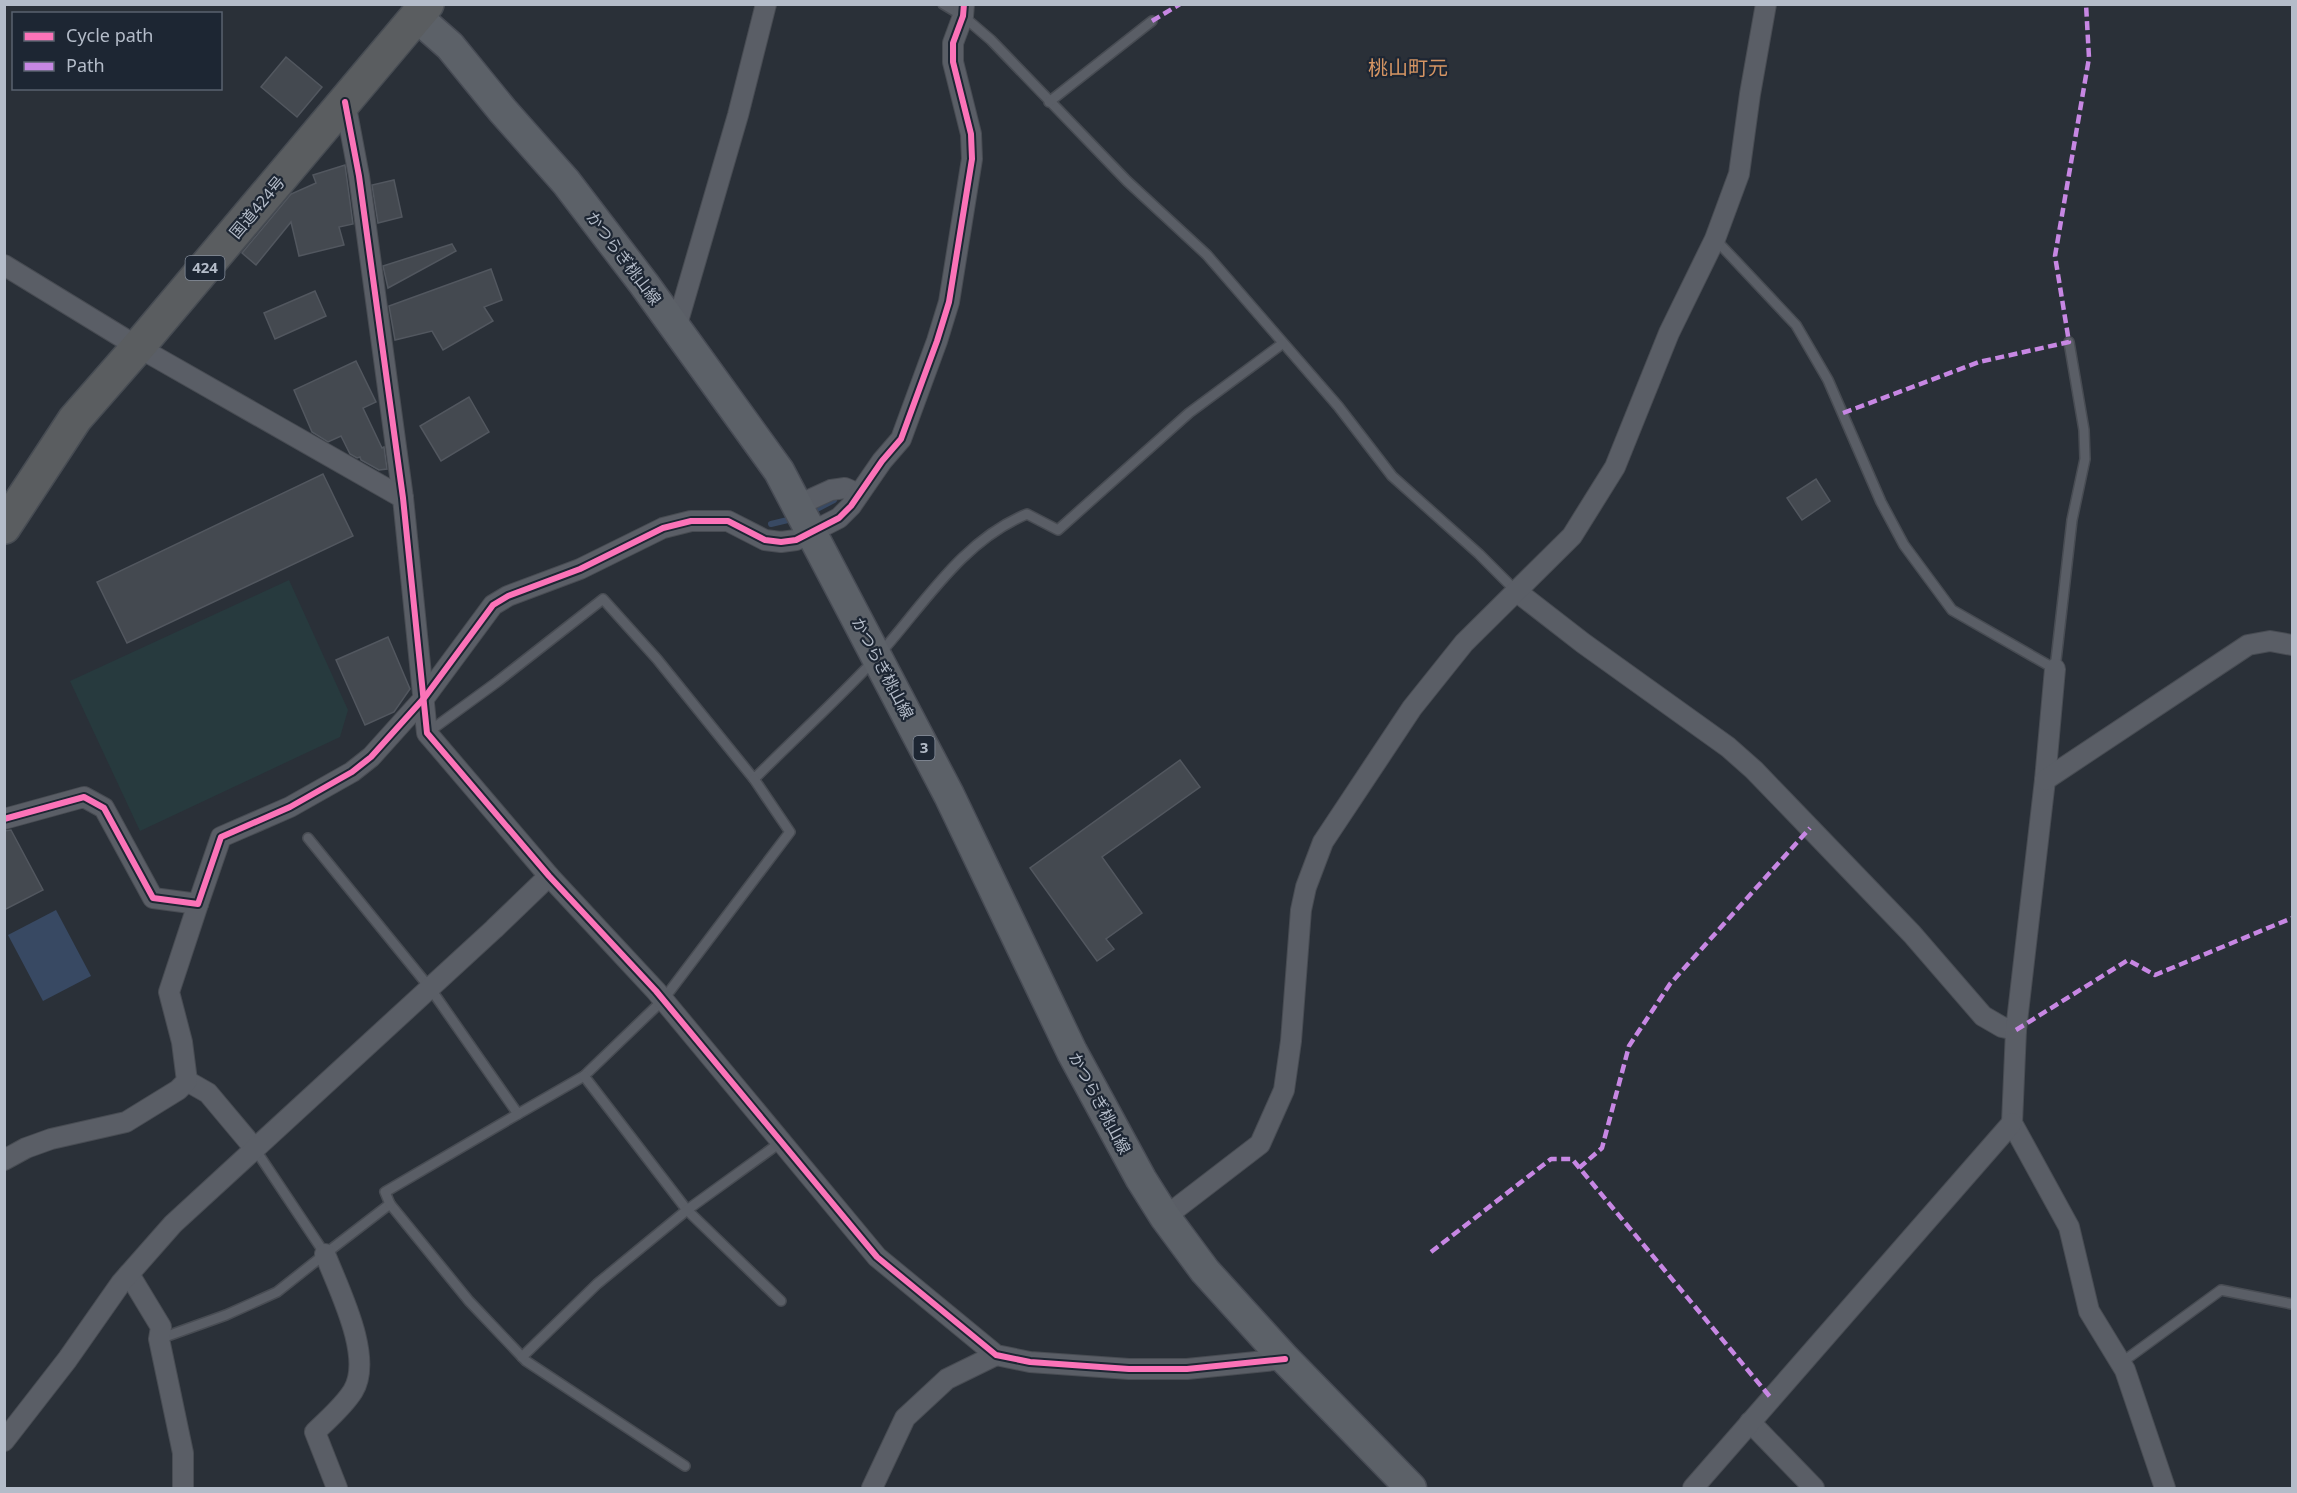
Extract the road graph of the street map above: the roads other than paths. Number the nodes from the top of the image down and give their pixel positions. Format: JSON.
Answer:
{"nodes":[{"id":1,"x":766,"y":4,"type":"edge"},
{"id":2,"x":943,"y":4,"type":"edge"},
{"id":3,"x":1766,"y":4,"type":"edge"},
{"id":4,"x":963,"y":10,"type":"edge"},
{"id":5,"x":422,"y":11,"type":"edge"},
{"id":6,"x":1152,"y":21,"type":"dead end"},
{"id":7,"x":345,"y":102,"type":"junction"},
{"id":8,"x":1049,"y":102,"type":"junction"},
{"id":9,"x":1715,"y":239,"type":"junction"},
{"id":10,"x":4,"y":265,"type":"edge"},
{"id":11,"x":676,"y":328,"type":"junction"},
{"id":12,"x":2069,"y":342,"type":"dead end"},
{"id":13,"x":1282,"y":344,"type":"junction"},
{"id":14,"x":138,"y":347,"type":"junction"},
{"id":15,"x":859,"y":494,"type":"junction"},
{"id":16,"x":403,"y":498,"type":"junction"},
{"id":17,"x":798,"y":505,"type":"junction"},
{"id":18,"x":4,"y":527,"type":"edge"},
{"id":19,"x":812,"y":532,"type":"junction"},
{"id":20,"x":1516,"y":591,"type":"junction"},
{"id":21,"x":2292,"y":645,"type":"edge"},
{"id":22,"x":876,"y":657,"type":"junction"},
{"id":23,"x":2055,"y":669,"type":"junction"},
{"id":24,"x":424,"y":697,"type":"junction"},
{"id":25,"x":427,"y":733,"type":"junction"},
{"id":26,"x":754,"y":779,"type":"junction"},
{"id":27,"x":2045,"y":780,"type":"junction"},
{"id":28,"x":4,"y":819,"type":"edge"},
{"id":29,"x":308,"y":838,"type":"dead end"},
{"id":30,"x":549,"y":876,"type":"junction"},
{"id":31,"x":198,"y":904,"type":"junction"},
{"id":32,"x":430,"y":988,"type":"junction"},
{"id":33,"x":663,"y":1000,"type":"junction"},
{"id":34,"x":2016,"y":1029,"type":"junction"},
{"id":35,"x":584,"y":1076,"type":"junction"},
{"id":36,"x":187,"y":1081,"type":"junction"},
{"id":37,"x":518,"y":1114,"type":"junction"},
{"id":38,"x":2012,"y":1123,"type":"junction"},
{"id":39,"x":781,"y":1142,"type":"junction"},
{"id":40,"x":255,"y":1149,"type":"junction"},
{"id":41,"x":4,"y":1160,"type":"edge"},
{"id":42,"x":390,"y":1204,"type":"junction"},
{"id":43,"x":687,"y":1210,"type":"junction"},
{"id":44,"x":1165,"y":1217,"type":"junction"},
{"id":45,"x":325,"y":1254,"type":"junction"},
{"id":46,"x":129,"y":1275,"type":"junction"},
{"id":47,"x":781,"y":1301,"type":"dead end"},
{"id":48,"x":2292,"y":1304,"type":"edge"},
{"id":49,"x":159,"y":1339,"type":"junction"},
{"id":50,"x":996,"y":1355,"type":"junction"},
{"id":51,"x":522,"y":1357,"type":"junction"},
{"id":52,"x":1285,"y":1359,"type":"junction"},
{"id":53,"x":2121,"y":1363,"type":"junction"},
{"id":54,"x":1750,"y":1422,"type":"junction"},
{"id":55,"x":4,"y":1441,"type":"edge"},
{"id":56,"x":685,"y":1466,"type":"dead end"},
{"id":57,"x":183,"y":1488,"type":"edge"},
{"id":58,"x":337,"y":1488,"type":"edge"},
{"id":59,"x":872,"y":1488,"type":"edge"},
{"id":60,"x":1411,"y":1488,"type":"edge"},
{"id":61,"x":1693,"y":1488,"type":"edge"},
{"id":62,"x":1814,"y":1488,"type":"edge"},
{"id":63,"x":2165,"y":1488,"type":"edge"}],
"edges":[{"from":1,"to":11,"type":"street"},
{"from":2,"to":4,"type":"lane"},
{"from":3,"to":9,"type":"street"},
{"from":4,"to":8,"type":"lane"},
{"from":4,"to":15,"type":"street"},
{"from":5,"to":7,"type":"highway","name":"国道424号","number":"424"},
{"from":5,"to":11,"type":"main road","name":"かつらぎ桃山線","number":"3"},
{"from":6,"to":8,"type":"lane"},
{"from":7,"to":14,"type":"highway","name":"国道424号","number":"424"},
{"from":7,"to":16,"type":"street"},
{"from":8,"to":13,"type":"lane"},
{"from":9,"to":20,"type":"street"},
{"from":9,"to":23,"type":"lane"},
{"from":10,"to":14,"type":"street"},
{"from":11,"to":17,"type":"main road","name":"かつらぎ桃山線","number":"3"},
{"from":12,"to":23,"type":"lane"},
{"from":13,"to":20,"type":"lane"},
{"from":13,"to":22,"type":"lane"},
{"from":14,"to":16,"type":"street"},
{"from":14,"to":18,"type":"highway","name":"国道424号","number":"424"},
{"from":15,"to":17,"type":"street"},
{"from":15,"to":19,"type":"street"},
{"from":16,"to":24,"type":"street"},
{"from":17,"to":19,"type":"main road","name":"かつらぎ桃山線","number":"3"},
{"from":19,"to":22,"type":"main road","name":"かつらぎ桃山線","number":"3"},
{"from":19,"to":24,"type":"street"},
{"from":20,"to":34,"type":"street"},
{"from":20,"to":44,"type":"street"},
{"from":21,"to":27,"type":"street"},
{"from":22,"to":26,"type":"lane"},
{"from":22,"to":44,"type":"main road","name":"かつらぎ桃山線","number":"3"},
{"from":23,"to":27,"type":"street"},
{"from":24,"to":25,"type":"street"},
{"from":24,"to":31,"type":"street"},
{"from":25,"to":26,"type":"lane"},
{"from":25,"to":30,"type":"street"},
{"from":26,"to":33,"type":"lane"},
{"from":27,"to":34,"type":"street"},
{"from":28,"to":31,"type":"street"},
{"from":29,"to":32,"type":"lane"},
{"from":30,"to":32,"type":"street"},
{"from":30,"to":33,"type":"street"},
{"from":31,"to":36,"type":"street"},
{"from":32,"to":37,"type":"lane"},
{"from":32,"to":40,"type":"street"},
{"from":33,"to":35,"type":"lane"},
{"from":33,"to":39,"type":"street"},
{"from":34,"to":38,"type":"street"},
{"from":35,"to":37,"type":"lane"},
{"from":35,"to":43,"type":"lane"},
{"from":36,"to":40,"type":"street"},
{"from":36,"to":41,"type":"street"},
{"from":37,"to":42,"type":"lane"},
{"from":38,"to":53,"type":"street"},
{"from":38,"to":54,"type":"street"},
{"from":39,"to":43,"type":"lane"},
{"from":39,"to":50,"type":"street"},
{"from":40,"to":45,"type":"lane"},
{"from":40,"to":46,"type":"street"},
{"from":42,"to":45,"type":"lane"},
{"from":42,"to":51,"type":"lane"},
{"from":43,"to":47,"type":"lane"},
{"from":43,"to":51,"type":"lane"},
{"from":44,"to":52,"type":"main road","name":"かつらぎ桃山線","number":"3"},
{"from":45,"to":49,"type":"lane"},
{"from":45,"to":58,"type":"street"},
{"from":46,"to":49,"type":"street"},
{"from":46,"to":55,"type":"street"},
{"from":48,"to":53,"type":"lane"},
{"from":49,"to":57,"type":"street"},
{"from":50,"to":52,"type":"street"},
{"from":50,"to":59,"type":"street"},
{"from":51,"to":56,"type":"lane"},
{"from":52,"to":60,"type":"main road","name":"かつらぎ桃山線","number":"3"},
{"from":53,"to":63,"type":"street"},
{"from":54,"to":61,"type":"street"},
{"from":54,"to":62,"type":"street"}]}
